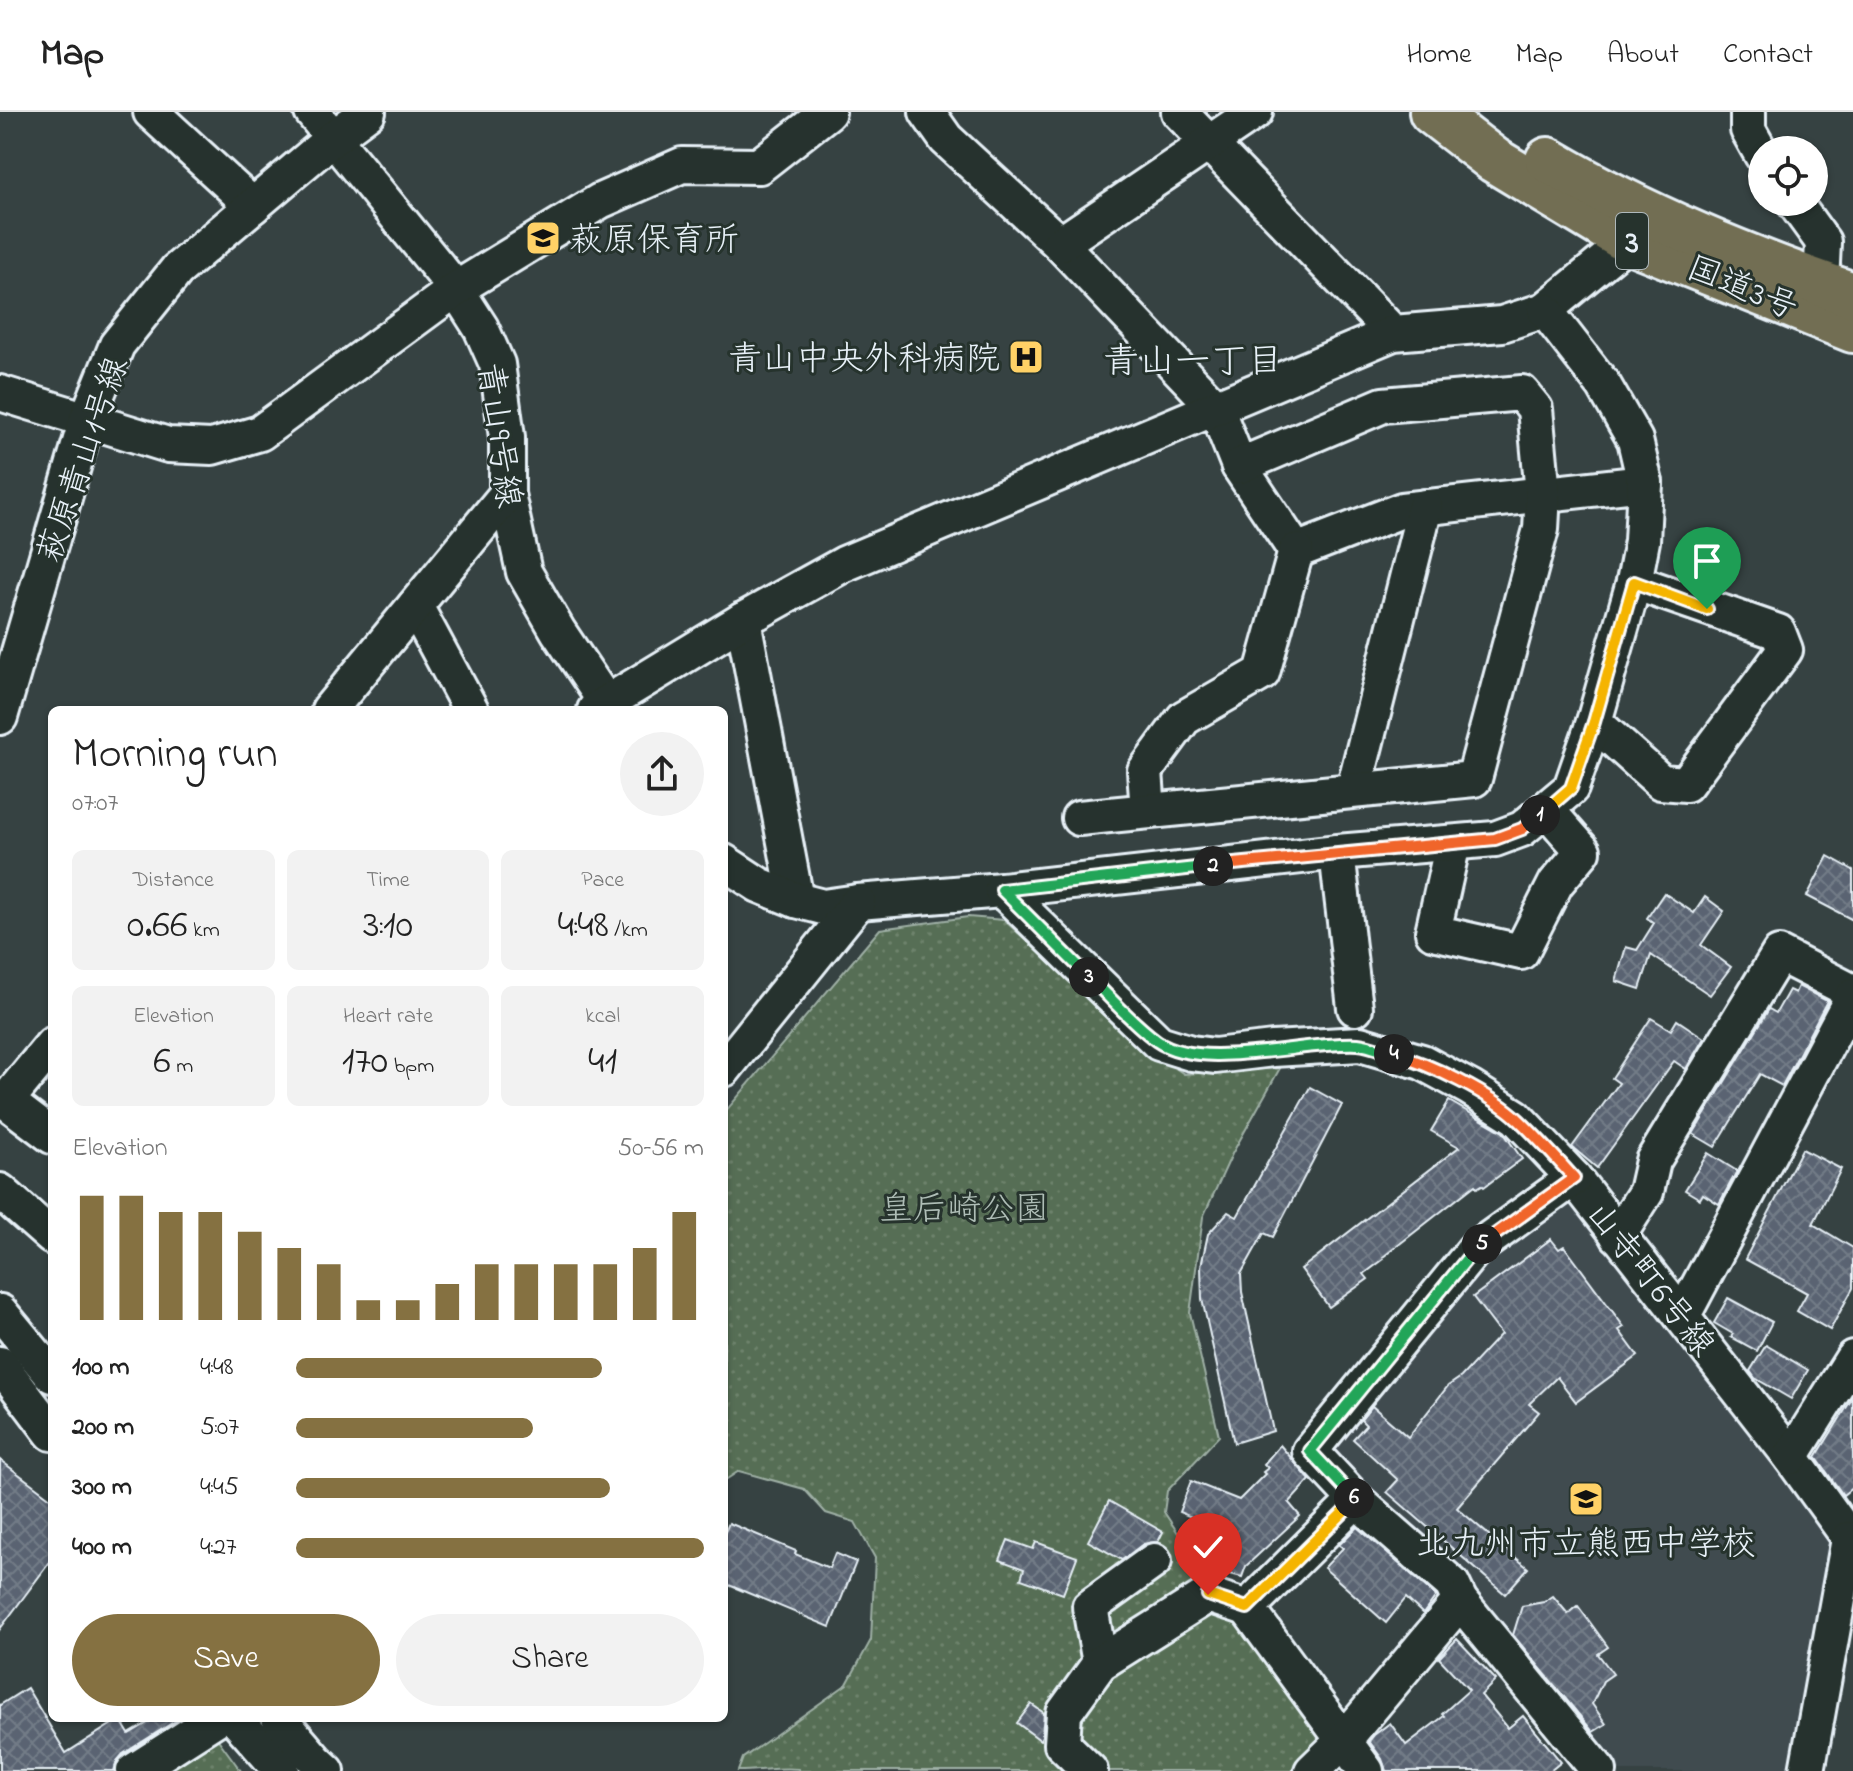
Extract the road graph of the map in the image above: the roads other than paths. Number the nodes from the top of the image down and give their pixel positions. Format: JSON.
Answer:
{"nodes":[{"id":1,"x":151,"y":112,"type":"edge"},
{"id":2,"x":368,"y":112,"type":"edge"},
{"id":3,"x":828,"y":112,"type":"edge"},
{"id":4,"x":927,"y":112,"type":"edge"},
{"id":5,"x":1179,"y":112,"type":"edge"},
{"id":6,"x":1255,"y":112,"type":"edge"},
{"id":7,"x":1432,"y":112,"type":"edge"},
{"id":8,"x":1476,"y":112,"type":"edge"},
{"id":9,"x":1748,"y":112,"type":"edge"},
{"id":10,"x":322,"y":125,"type":"edge"},
{"id":11,"x":1751,"y":136,"type":"edge"},
{"id":12,"x":1211,"y":143,"type":"junction"},
{"id":13,"x":253,"y":206,"type":"junction"},
{"id":14,"x":1804,"y":216,"type":"edge"},
{"id":15,"x":1631,"y":224,"type":"junction"},
{"id":16,"x":1060,"y":244,"type":"junction"},
{"id":17,"x":456,"y":289,"type":"junction"},
{"id":18,"x":1837,"y":289,"type":"edge"},
{"id":19,"x":1545,"y":310,"type":"junction"},
{"id":20,"x":1853,"y":330,"type":"edge"},
{"id":21,"x":1393,"y":333,"type":"junction"},
{"id":22,"x":0,"y":393,"type":"edge"},
{"id":23,"x":1216,"y":408,"type":"junction"},
{"id":24,"x":87,"y":419,"type":"junction"},
{"id":25,"x":1239,"y":466,"type":"junction"},
{"id":26,"x":1645,"y":483,"type":"junction"},
{"id":27,"x":507,"y":494,"type":"junction"},
{"id":28,"x":1543,"y":494,"type":"junction"},
{"id":29,"x":1425,"y":507,"type":"junction"},
{"id":30,"x":1296,"y":551,"type":"junction"},
{"id":31,"x":1634,"y":582,"type":"junction"},
{"id":32,"x":415,"y":606,"type":"junction"},
{"id":33,"x":743,"y":620,"type":"junction"},
{"id":34,"x":332,"y":706,"type":"edge"},
{"id":35,"x":469,"y":706,"type":"edge"},
{"id":36,"x":603,"y":706,"type":"edge"},
{"id":37,"x":607,"y":706,"type":"edge"},
{"id":38,"x":0,"y":717,"type":"edge"},
{"id":39,"x":1594,"y":722,"type":"junction"},
{"id":40,"x":1354,"y":789,"type":"junction"},
{"id":41,"x":1547,"y":810,"type":"junction"},
{"id":42,"x":1148,"y":811,"type":"junction"},
{"id":43,"x":1079,"y":818,"type":"dead end"},
{"id":44,"x":1453,"y":843,"type":"junction"},
{"id":45,"x":1337,"y":852,"type":"junction"},
{"id":46,"x":728,"y":865,"type":"edge"},
{"id":47,"x":1002,"y":890,"type":"junction"},
{"id":48,"x":796,"y":900,"type":"junction"},
{"id":49,"x":858,"y":902,"type":"junction"},
{"id":50,"x":1853,"y":994,"type":"edge"},
{"id":51,"x":1355,"y":1008,"type":"dead end"},
{"id":52,"x":48,"y":1050,"type":"edge"},
{"id":53,"x":728,"y":1064,"type":"edge"},
{"id":54,"x":3,"y":1104,"type":"edge"},
{"id":55,"x":48,"y":1133,"type":"edge"},
{"id":56,"x":1574,"y":1178,"type":"junction"},
{"id":57,"x":0,"y":1191,"type":"edge"},
{"id":58,"x":48,"y":1233,"type":"edge"},
{"id":59,"x":1618,"y":1236,"type":"junction"},
{"id":60,"x":0,"y":1312,"type":"edge"},
{"id":61,"x":1682,"y":1317,"type":"junction"},
{"id":62,"x":1853,"y":1358,"type":"edge"},
{"id":63,"x":0,"y":1364,"type":"edge"},
{"id":64,"x":48,"y":1370,"type":"edge"},
{"id":65,"x":48,"y":1428,"type":"edge"},
{"id":66,"x":1791,"y":1457,"type":"junction"},
{"id":67,"x":1356,"y":1500,"type":"junction"},
{"id":68,"x":1851,"y":1541,"type":"edge"},
{"id":69,"x":1154,"y":1561,"type":"dead end"},
{"id":70,"x":1460,"y":1601,"type":"junction"},
{"id":71,"x":1247,"y":1608,"type":"junction"},
{"id":72,"x":1100,"y":1663,"type":"junction"},
{"id":73,"x":211,"y":1722,"type":"edge"},
{"id":74,"x":239,"y":1722,"type":"edge"},
{"id":75,"x":282,"y":1722,"type":"edge"},
{"id":76,"x":1344,"y":1740,"type":"junction"},
{"id":77,"x":134,"y":1771,"type":"edge"},
{"id":78,"x":282,"y":1771,"type":"edge"},
{"id":79,"x":327,"y":1771,"type":"edge"},
{"id":80,"x":1090,"y":1771,"type":"edge"},
{"id":81,"x":1312,"y":1771,"type":"edge"},
{"id":82,"x":1366,"y":1771,"type":"edge"},
{"id":83,"x":1599,"y":1771,"type":"edge"},
{"id":84,"x":1807,"y":1771,"type":"edge"}],
"edges":[{"from":1,"to":13,"type":"street"},
{"from":2,"to":10,"type":"street","name":"萩原青山1号線"},
{"from":3,"to":17,"type":"street"},
{"from":4,"to":16,"type":"street"},
{"from":5,"to":12,"type":"street"},
{"from":6,"to":12,"type":"street"},
{"from":7,"to":15,"type":"highway","name":"国道3号","number":"3"},
{"from":8,"to":15,"type":"highway","name":"国道3号","number":"3"},
{"from":9,"to":11,"type":"street"},
{"from":10,"to":13,"type":"street","name":"萩原青山1号線"},
{"from":10,"to":17,"type":"street","name":"青山9号線"},
{"from":12,"to":16,"type":"street"},
{"from":12,"to":21,"type":"street"},
{"from":13,"to":24,"type":"street","name":"萩原青山1号線"},
{"from":14,"to":18,"type":"street"},
{"from":15,"to":18,"type":"highway","name":"国道3号","number":"3"},
{"from":15,"to":19,"type":"street"},
{"from":15,"to":20,"type":"highway","name":"国道3号","number":"3"},
{"from":16,"to":23,"type":"street"},
{"from":17,"to":24,"type":"street"},
{"from":17,"to":27,"type":"street","name":"青山9号線"},
{"from":19,"to":21,"type":"street"},
{"from":19,"to":26,"type":"street"},
{"from":21,"to":23,"type":"street"},
{"from":22,"to":24,"type":"street"},
{"from":23,"to":25,"type":"street"},
{"from":23,"to":33,"type":"street"},
{"from":24,"to":38,"type":"street","name":"萩原青山1号線"},
{"from":25,"to":28,"type":"street"},
{"from":25,"to":30,"type":"street"},
{"from":26,"to":28,"type":"street"},
{"from":26,"to":31,"type":"street"},
{"from":27,"to":32,"type":"street"},
{"from":27,"to":36,"type":"street","name":"青山9号線"},
{"from":28,"to":29,"type":"street"},
{"from":28,"to":40,"type":"street"},
{"from":29,"to":30,"type":"street"},
{"from":29,"to":40,"type":"street"},
{"from":30,"to":42,"type":"street"},
{"from":31,"to":39,"type":"street"},
{"from":31,"to":39,"type":"street"},
{"from":32,"to":34,"type":"street"},
{"from":32,"to":35,"type":"street"},
{"from":33,"to":37,"type":"street"},
{"from":33,"to":48,"type":"street"},
{"from":39,"to":41,"type":"street"},
{"from":40,"to":42,"type":"street"},
{"from":41,"to":44,"type":"street"},
{"from":41,"to":44,"type":"street"},
{"from":42,"to":43,"type":"street"},
{"from":44,"to":45,"type":"street"},
{"from":45,"to":47,"type":"street"},
{"from":45,"to":51,"type":"street"},
{"from":46,"to":48,"type":"street"},
{"from":47,"to":49,"type":"street"},
{"from":47,"to":56,"type":"street","name":"山寺町6号線"},
{"from":48,"to":49,"type":"street"},
{"from":49,"to":53,"type":"street"},
{"from":50,"to":59,"type":"street"},
{"from":50,"to":61,"type":"street"},
{"from":52,"to":54,"type":"street"},
{"from":54,"to":55,"type":"street"},
{"from":56,"to":59,"type":"street","name":"山寺町6号線"},
{"from":56,"to":67,"type":"street"},
{"from":57,"to":58,"type":"street"},
{"from":59,"to":61,"type":"street","name":"山寺町6号線"},
{"from":60,"to":64,"type":"street"},
{"from":61,"to":66,"type":"street","name":"山寺町6号線"},
{"from":62,"to":66,"type":"street"},
{"from":63,"to":65,"type":"street"},
{"from":66,"to":68,"type":"street","name":"山寺町6号線"},
{"from":67,"to":70,"type":"street"},
{"from":67,"to":71,"type":"street"},
{"from":68,"to":84,"type":"street"},
{"from":69,"to":72,"type":"street"},
{"from":70,"to":76,"type":"street"},
{"from":70,"to":83,"type":"street"},
{"from":71,"to":72,"type":"street"},
{"from":71,"to":76,"type":"street"},
{"from":72,"to":80,"type":"street"},
{"from":73,"to":77,"type":"street"},
{"from":74,"to":78,"type":"street"},
{"from":75,"to":79,"type":"street"},
{"from":76,"to":81,"type":"street"},
{"from":76,"to":82,"type":"street"}]}
